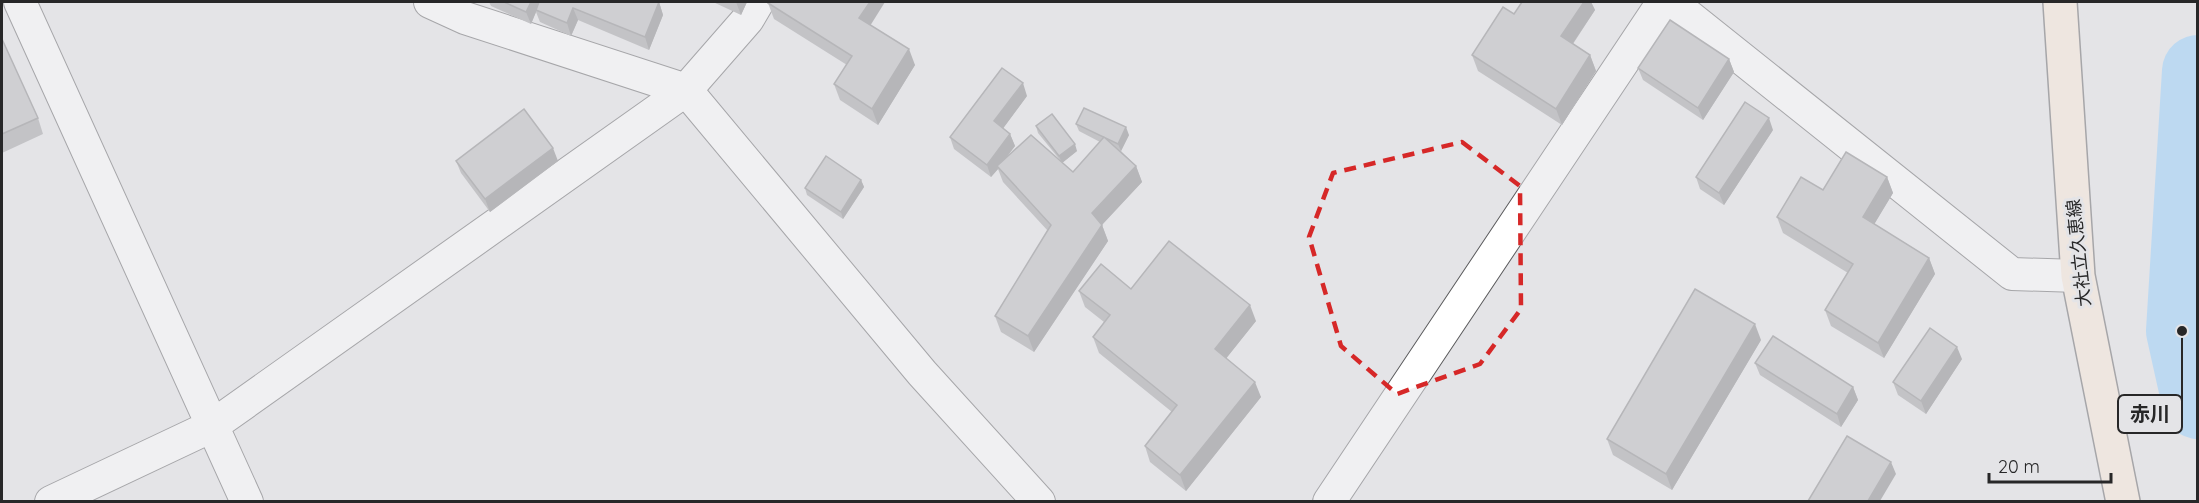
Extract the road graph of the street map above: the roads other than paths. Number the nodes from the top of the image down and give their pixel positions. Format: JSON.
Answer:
{"nodes":[{"id":1,"x":20,"y":2,"type":"edge"},
{"id":2,"x":429,"y":2,"type":"edge"},
{"id":3,"x":758,"y":2,"type":"edge"},
{"id":4,"x":1663,"y":2,"type":"edge"},
{"id":5,"x":1671,"y":2,"type":"edge"},
{"id":6,"x":2060,"y":2,"type":"edge"},
{"id":7,"x":687,"y":90,"type":"junction"},
{"id":8,"x":2078,"y":276,"type":"junction"},
{"id":9,"x":212,"y":426,"type":"junction"},
{"id":10,"x":51,"y":501,"type":"edge"},
{"id":11,"x":247,"y":501,"type":"edge"},
{"id":12,"x":1039,"y":501,"type":"edge"},
{"id":13,"x":1329,"y":501,"type":"edge"},
{"id":14,"x":2123,"y":501,"type":"edge"}],
"edges":[{"from":1,"to":9,"type":"street"},
{"from":2,"to":7,"type":"street"},
{"from":3,"to":7,"type":"street"},
{"from":4,"to":13,"type":"street"},
{"from":5,"to":8,"type":"street"},
{"from":6,"to":8,"type":"main road","name":"大社立久恵線"},
{"from":7,"to":9,"type":"street"},
{"from":7,"to":12,"type":"street"},
{"from":8,"to":14,"type":"main road","name":"大社立久恵線"},
{"from":9,"to":10,"type":"street"},
{"from":9,"to":11,"type":"street"}]}
